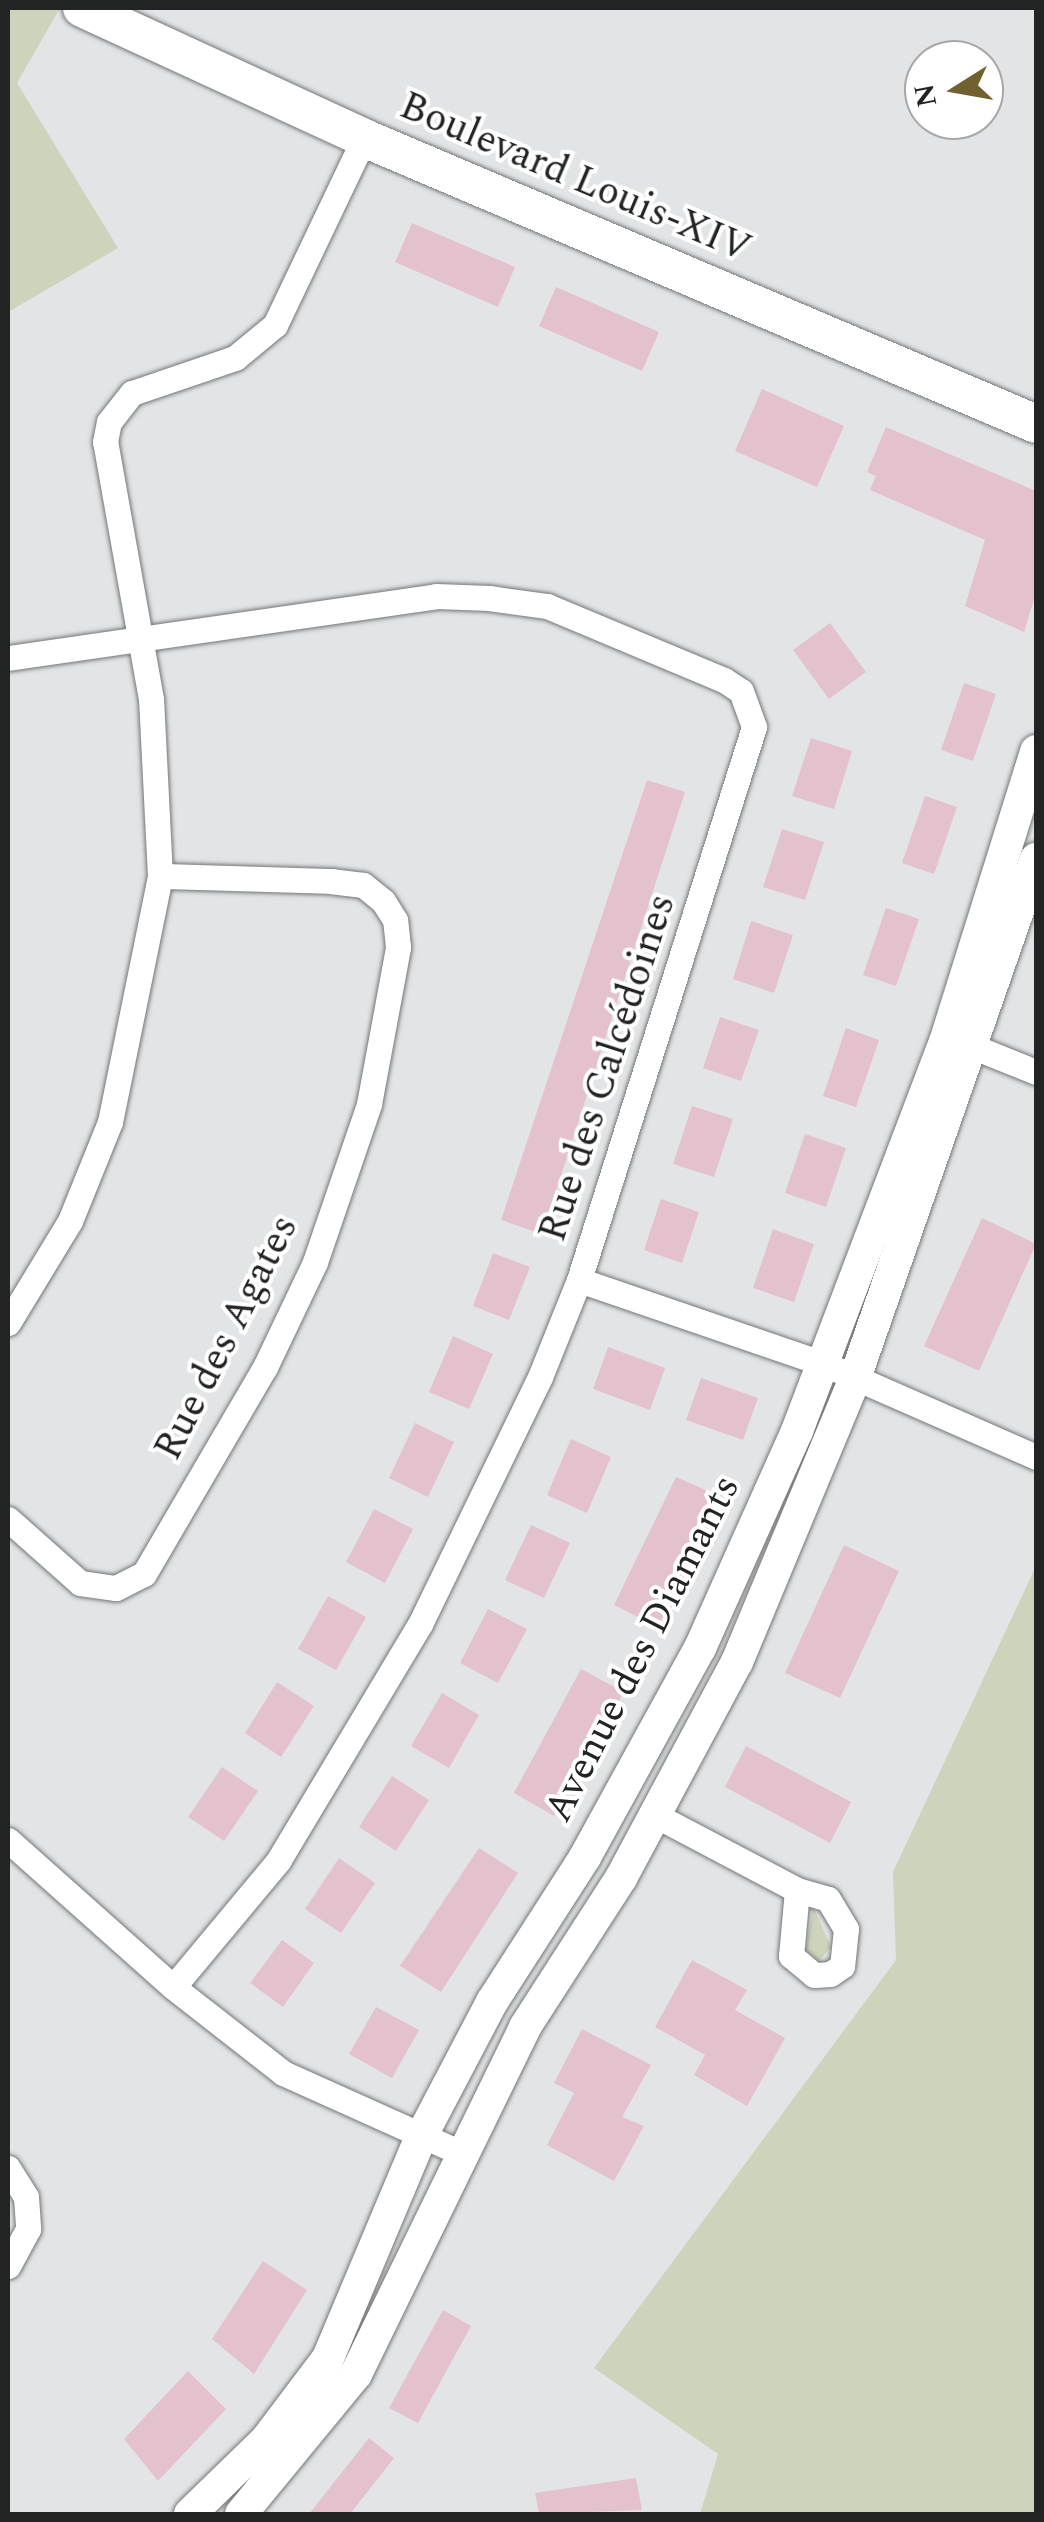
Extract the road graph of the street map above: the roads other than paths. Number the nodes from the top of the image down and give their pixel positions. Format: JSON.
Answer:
{"nodes":[{"id":1,"x":82,"y":8,"type":"edge"},
{"id":2,"x":364,"y":138,"type":"junction"},
{"id":3,"x":1036,"y":424,"type":"edge"},
{"id":4,"x":140,"y":638,"type":"junction"},
{"id":5,"x":8,"y":658,"type":"edge"},
{"id":6,"x":1036,"y":751,"type":"edge"},
{"id":7,"x":1036,"y":864,"type":"edge"},
{"id":8,"x":160,"y":876,"type":"junction"},
{"id":9,"x":974,"y":1046,"type":"junction"},
{"id":10,"x":1036,"y":1072,"type":"edge"},
{"id":11,"x":578,"y":1280,"type":"junction"},
{"id":12,"x":8,"y":1323,"type":"edge"},
{"id":13,"x":822,"y":1364,"type":"junction"},
{"id":14,"x":855,"y":1378,"type":"junction"},
{"id":15,"x":1036,"y":1457,"type":"edge"},
{"id":16,"x":8,"y":1520,"type":"edge"},
{"id":17,"x":656,"y":1814,"type":"junction"},
{"id":18,"x":8,"y":1840,"type":"edge"},
{"id":19,"x":797,"y":1890,"type":"dead end"},
{"id":20,"x":172,"y":1987,"type":"junction"},
{"id":21,"x":421,"y":2137,"type":"junction"},
{"id":22,"x":462,"y":2154,"type":"junction"},
{"id":23,"x":8,"y":2168,"type":"edge"},
{"id":24,"x":8,"y":2266,"type":"edge"},
{"id":25,"x":190,"y":2514,"type":"edge"},
{"id":26,"x":241,"y":2514,"type":"edge"}],
"edges":[{"from":1,"to":2,"type":"main road","name":"Boulevard Louis-XIV"},
{"from":2,"to":3,"type":"main road","name":"Boulevard Louis-XIV"},
{"from":2,"to":4,"type":"street"},
{"from":4,"to":5,"type":"street"},
{"from":4,"to":8,"type":"street"},
{"from":4,"to":11,"type":"street","name":"Rue des Calcédoines"},
{"from":6,"to":13,"type":"street","name":"Avenue des Diamants"},
{"from":7,"to":9,"type":"street","name":"Avenue des Diamants"},
{"from":8,"to":12,"type":"street"},
{"from":8,"to":16,"type":"street","name":"Rue des Agates"},
{"from":9,"to":10,"type":"street"},
{"from":9,"to":14,"type":"street","name":"Avenue des Diamants"},
{"from":11,"to":13,"type":"street"},
{"from":11,"to":20,"type":"street","name":"Rue des Calcédoines"},
{"from":13,"to":14,"type":"street"},
{"from":13,"to":21,"type":"street","name":"Avenue des Diamants"},
{"from":14,"to":15,"type":"street"},
{"from":14,"to":17,"type":"street","name":"Avenue des Diamants"},
{"from":17,"to":19,"type":"street"},
{"from":17,"to":22,"type":"street","name":"Avenue des Diamants"},
{"from":18,"to":20,"type":"street"},
{"from":20,"to":21,"type":"street"},
{"from":21,"to":22,"type":"street"},
{"from":21,"to":25,"type":"street","name":"Avenue des Diamants"},
{"from":22,"to":26,"type":"street","name":"Avenue des Diamants"},
{"from":23,"to":24,"type":"street"}]}
